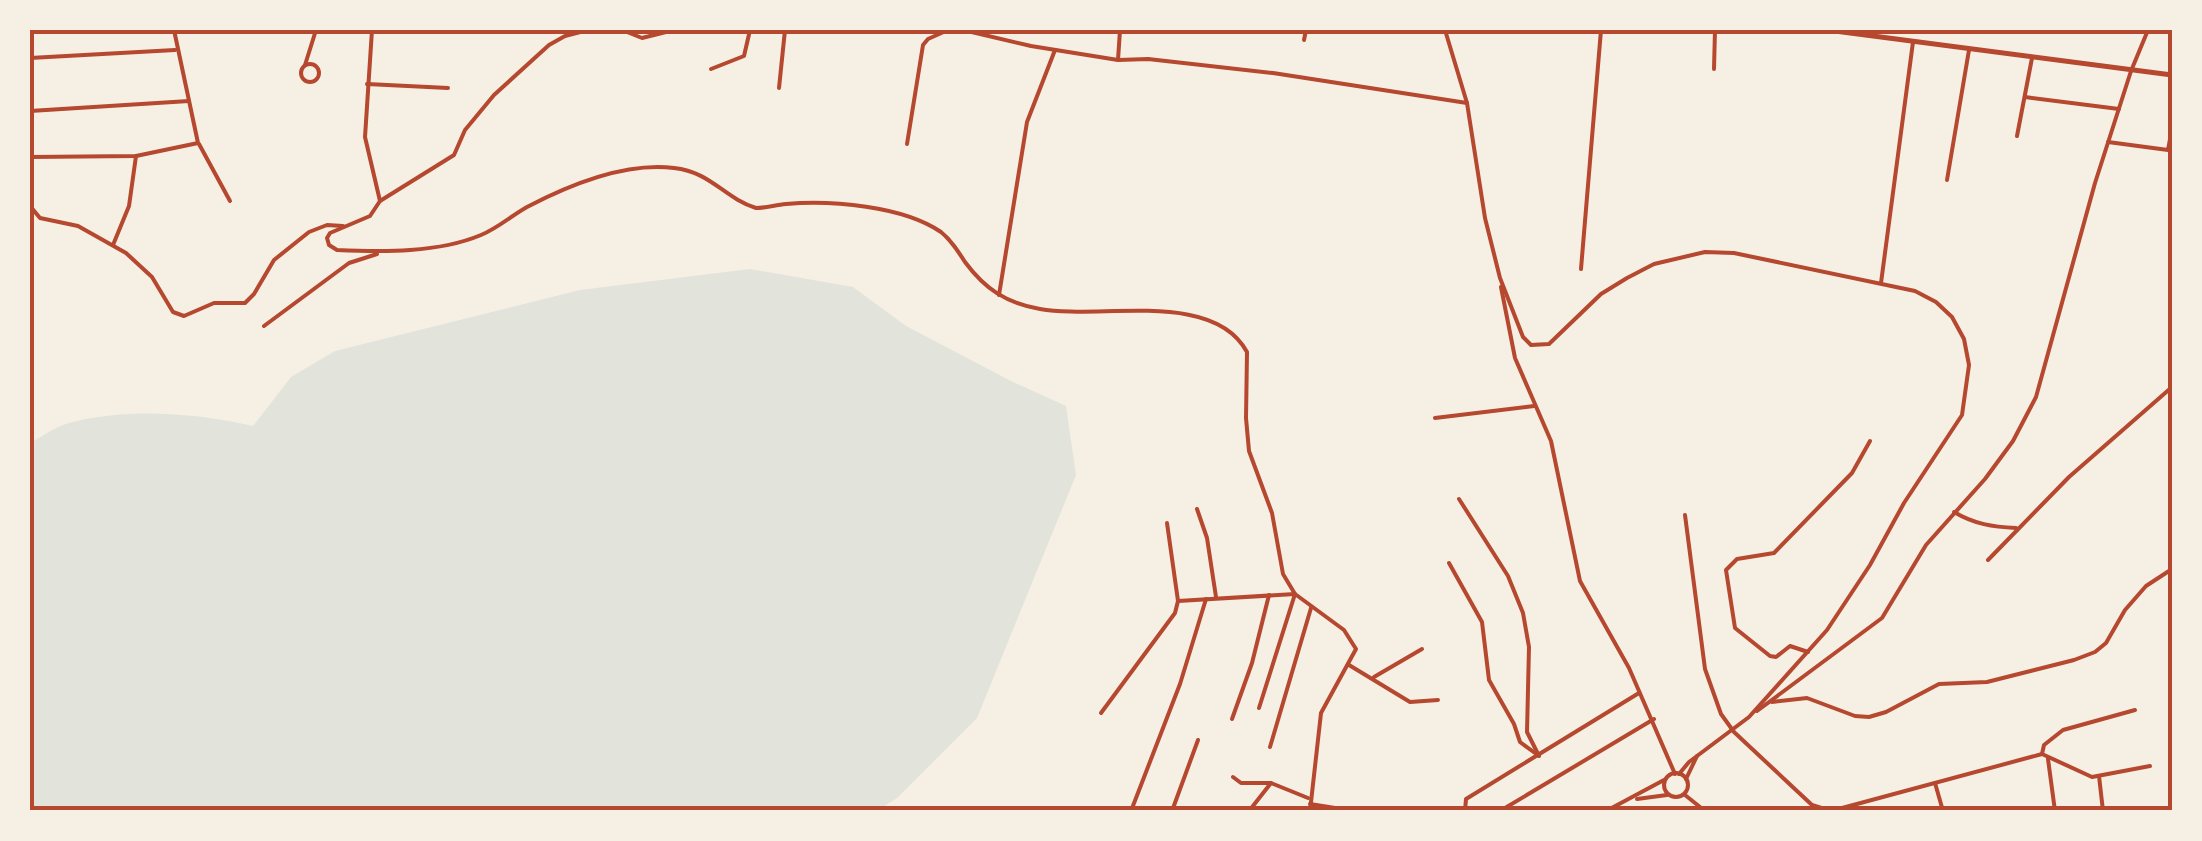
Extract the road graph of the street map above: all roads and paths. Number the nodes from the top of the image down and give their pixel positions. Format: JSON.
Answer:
{"nodes":[{"id":1,"x":174,"y":30,"type":"edge"},
{"id":2,"x":316,"y":30,"type":"edge"},
{"id":3,"x":372,"y":30,"type":"edge"},
{"id":4,"x":588,"y":30,"type":"edge"},
{"id":5,"x":622,"y":30,"type":"edge"},
{"id":6,"x":633,"y":30,"type":"edge"},
{"id":7,"x":674,"y":30,"type":"edge"},
{"id":8,"x":750,"y":30,"type":"edge"},
{"id":9,"x":785,"y":30,"type":"edge"},
{"id":10,"x":948,"y":30,"type":"edge"},
{"id":11,"x":963,"y":30,"type":"edge"},
{"id":12,"x":1120,"y":30,"type":"edge"},
{"id":13,"x":1306,"y":30,"type":"edge"},
{"id":14,"x":1445,"y":30,"type":"edge"},
{"id":15,"x":1602,"y":30,"type":"edge"},
{"id":16,"x":1715,"y":30,"type":"edge"},
{"id":17,"x":1826,"y":30,"type":"edge"},
{"id":18,"x":2148,"y":30,"type":"edge"},
{"id":19,"x":642,"y":38,"type":"junction"},
{"id":20,"x":1304,"y":40,"type":"dead end"},
{"id":21,"x":1913,"y":42,"type":"junction"},
{"id":22,"x":176,"y":50,"type":"junction"},
{"id":23,"x":1055,"y":50,"type":"junction"},
{"id":24,"x":1969,"y":50,"type":"junction"},
{"id":25,"x":30,"y":58,"type":"edge"},
{"id":26,"x":2032,"y":58,"type":"junction"},
{"id":27,"x":1118,"y":60,"type":"junction"},
{"id":28,"x":305,"y":65,"type":"dead end"},
{"id":29,"x":711,"y":69,"type":"dead end"},
{"id":30,"x":1714,"y":69,"type":"dead end"},
{"id":31,"x":2131,"y":72,"type":"junction"},
{"id":32,"x":2172,"y":75,"type":"edge"},
{"id":33,"x":368,"y":84,"type":"junction"},
{"id":34,"x":448,"y":88,"type":"dead end"},
{"id":35,"x":780,"y":88,"type":"dead end"},
{"id":36,"x":2025,"y":97,"type":"junction"},
{"id":37,"x":189,"y":101,"type":"junction"},
{"id":38,"x":1467,"y":103,"type":"junction"},
{"id":39,"x":2119,"y":109,"type":"junction"},
{"id":40,"x":30,"y":111,"type":"edge"},
{"id":41,"x":2172,"y":128,"type":"edge"},
{"id":42,"x":2018,"y":136,"type":"dead end"},
{"id":43,"x":2108,"y":142,"type":"junction"},
{"id":44,"x":198,"y":143,"type":"junction"},
{"id":45,"x":907,"y":144,"type":"dead end"},
{"id":46,"x":136,"y":156,"type":"junction"},
{"id":47,"x":30,"y":157,"type":"edge"},
{"id":48,"x":1946,"y":180,"type":"dead end"},
{"id":49,"x":230,"y":201,"type":"dead end"},
{"id":50,"x":380,"y":201,"type":"junction"},
{"id":51,"x":30,"y":206,"type":"edge"},
{"id":52,"x":346,"y":226,"type":"junction"},
{"id":53,"x":113,"y":245,"type":"junction"},
{"id":54,"x":384,"y":251,"type":"junction"},
{"id":55,"x":1581,"y":268,"type":"dead end"},
{"id":56,"x":1500,"y":278,"type":"junction"},
{"id":57,"x":1882,"y":283,"type":"junction"},
{"id":58,"x":999,"y":295,"type":"junction"},
{"id":59,"x":264,"y":326,"type":"dead end"},
{"id":60,"x":2172,"y":388,"type":"edge"},
{"id":61,"x":1536,"y":406,"type":"junction"},
{"id":62,"x":1434,"y":418,"type":"dead end"},
{"id":63,"x":1870,"y":441,"type":"dead end"},
{"id":64,"x":1459,"y":499,"type":"dead end"},
{"id":65,"x":1198,"y":509,"type":"dead end"},
{"id":66,"x":1954,"y":512,"type":"junction"},
{"id":67,"x":1685,"y":514,"type":"dead end"},
{"id":68,"x":1167,"y":523,"type":"dead end"},
{"id":69,"x":2019,"y":528,"type":"junction"},
{"id":70,"x":1988,"y":560,"type":"dead end"},
{"id":71,"x":1450,"y":563,"type":"dead end"},
{"id":72,"x":2172,"y":569,"type":"edge"},
{"id":73,"x":1295,"y":594,"type":"junction"},
{"id":74,"x":1269,"y":595,"type":"junction"},
{"id":75,"x":1216,"y":598,"type":"junction"},
{"id":76,"x":1206,"y":599,"type":"junction"},
{"id":77,"x":1178,"y":600,"type":"junction"},
{"id":78,"x":1311,"y":607,"type":"junction"},
{"id":79,"x":1422,"y":649,"type":"dead end"},
{"id":80,"x":1808,"y":652,"type":"junction"},
{"id":81,"x":1349,"y":664,"type":"junction"},
{"id":82,"x":1372,"y":678,"type":"junction"},
{"id":83,"x":1640,"y":692,"type":"junction"},
{"id":84,"x":1438,"y":700,"type":"dead end"},
{"id":85,"x":1770,"y":702,"type":"junction"},
{"id":86,"x":1259,"y":708,"type":"dead end"},
{"id":87,"x":2135,"y":710,"type":"dead end"},
{"id":88,"x":1101,"y":713,"type":"dead end"},
{"id":89,"x":1749,"y":717,"type":"junction"},
{"id":90,"x":1232,"y":719,"type":"dead end"},
{"id":91,"x":1654,"y":719,"type":"junction"},
{"id":92,"x":1734,"y":732,"type":"junction"},
{"id":93,"x":1198,"y":740,"type":"dead end"},
{"id":94,"x":1270,"y":747,"type":"dead end"},
{"id":95,"x":1539,"y":756,"type":"junction"},
{"id":96,"x":1697,"y":756,"type":"junction"},
{"id":97,"x":2045,"y":757,"type":"junction"},
{"id":98,"x":2150,"y":766,"type":"dead end"},
{"id":99,"x":1677,"y":774,"type":"junction"},
{"id":100,"x":2099,"y":776,"type":"junction"},
{"id":101,"x":1234,"y":777,"type":"dead end"},
{"id":102,"x":1667,"y":778,"type":"junction"},
{"id":103,"x":1686,"y":779,"type":"junction"},
{"id":104,"x":1270,"y":782,"type":"junction"},
{"id":105,"x":1934,"y":783,"type":"junction"},
{"id":106,"x":1669,"y":794,"type":"junction"},
{"id":107,"x":1684,"y":794,"type":"junction"},
{"id":108,"x":1632,"y":800,"type":"junction"},
{"id":109,"x":1310,"y":804,"type":"edge"},
{"id":110,"x":1131,"y":811,"type":"edge"},
{"id":111,"x":1172,"y":811,"type":"edge"},
{"id":112,"x":1250,"y":811,"type":"edge"},
{"id":113,"x":1354,"y":811,"type":"edge"},
{"id":114,"x":1465,"y":811,"type":"edge"},
{"id":115,"x":1500,"y":811,"type":"edge"},
{"id":116,"x":1606,"y":811,"type":"edge"},
{"id":117,"x":1705,"y":811,"type":"edge"},
{"id":118,"x":1943,"y":811,"type":"edge"},
{"id":119,"x":2055,"y":811,"type":"edge"},
{"id":120,"x":2103,"y":811,"type":"edge"}],
"edges":[{"from":1,"to":22,"type":"street"},
{"from":2,"to":28,"type":"street"},
{"from":3,"to":33,"type":"street"},
{"from":4,"to":50,"type":"street"},
{"from":5,"to":19,"type":"street"},
{"from":6,"to":19,"type":"street"},
{"from":7,"to":19,"type":"street"},
{"from":8,"to":29,"type":"street"},
{"from":9,"to":35,"type":"street"},
{"from":10,"to":45,"type":"street"},
{"from":11,"to":23,"type":"street"},
{"from":12,"to":27,"type":"street"},
{"from":13,"to":20,"type":"street"},
{"from":14,"to":38,"type":"street"},
{"from":15,"to":55,"type":"street"},
{"from":16,"to":30,"type":"street"},
{"from":17,"to":21,"type":"street"},
{"from":18,"to":31,"type":"street"},
{"from":21,"to":24,"type":"street"},
{"from":21,"to":57,"type":"street"},
{"from":22,"to":25,"type":"street"},
{"from":22,"to":37,"type":"street"},
{"from":23,"to":27,"type":"street"},
{"from":23,"to":58,"type":"street"},
{"from":24,"to":26,"type":"street"},
{"from":24,"to":48,"type":"street"},
{"from":26,"to":31,"type":"street"},
{"from":26,"to":36,"type":"street"},
{"from":27,"to":38,"type":"street"},
{"from":31,"to":32,"type":"street"},
{"from":31,"to":39,"type":"street"},
{"from":33,"to":34,"type":"street"},
{"from":33,"to":50,"type":"street"},
{"from":36,"to":39,"type":"street"},
{"from":36,"to":42,"type":"street"},
{"from":37,"to":40,"type":"street"},
{"from":37,"to":44,"type":"street"},
{"from":38,"to":56,"type":"street"},
{"from":39,"to":43,"type":"street"},
{"from":41,"to":43,"type":"street"},
{"from":43,"to":66,"type":"street"},
{"from":44,"to":46,"type":"street"},
{"from":44,"to":49,"type":"street"},
{"from":46,"to":47,"type":"street"},
{"from":46,"to":53,"type":"street"},
{"from":50,"to":52,"type":"street"},
{"from":51,"to":53,"type":"street"},
{"from":52,"to":53,"type":"street"},
{"from":52,"to":54,"type":"street"},
{"from":54,"to":58,"type":"street"},
{"from":54,"to":59,"type":"street"},
{"from":56,"to":57,"type":"street"},
{"from":56,"to":61,"type":"street"},
{"from":57,"to":80,"type":"street"},
{"from":58,"to":73,"type":"street"},
{"from":60,"to":69,"type":"street"},
{"from":61,"to":62,"type":"street"},
{"from":61,"to":83,"type":"street"},
{"from":63,"to":80,"type":"street"},
{"from":64,"to":95,"type":"street"},
{"from":65,"to":75,"type":"street"},
{"from":66,"to":69,"type":"street"},
{"from":66,"to":85,"type":"street"},
{"from":67,"to":92,"type":"street"},
{"from":68,"to":77,"type":"street"},
{"from":69,"to":70,"type":"street"},
{"from":71,"to":95,"type":"street"},
{"from":72,"to":85,"type":"street"},
{"from":73,"to":74,"type":"street"},
{"from":73,"to":78,"type":"street"},
{"from":73,"to":86,"type":"street"},
{"from":74,"to":75,"type":"street"},
{"from":74,"to":90,"type":"street"},
{"from":75,"to":76,"type":"street"},
{"from":76,"to":77,"type":"street"},
{"from":76,"to":110,"type":"street"},
{"from":77,"to":88,"type":"street"},
{"from":78,"to":81,"type":"street"},
{"from":78,"to":94,"type":"street"},
{"from":79,"to":82,"type":"street"},
{"from":80,"to":89,"type":"street"},
{"from":81,"to":82,"type":"street"},
{"from":81,"to":109,"type":"street"},
{"from":82,"to":84,"type":"street"},
{"from":83,"to":91,"type":"street"},
{"from":83,"to":95,"type":"street"},
{"from":85,"to":89,"type":"street"},
{"from":87,"to":97,"type":"street"},
{"from":89,"to":92,"type":"street"},
{"from":91,"to":99,"type":"street"},
{"from":91,"to":115,"type":"street"},
{"from":92,"to":96,"type":"street"},
{"from":92,"to":105,"type":"street"},
{"from":93,"to":111,"type":"street"},
{"from":95,"to":114,"type":"street"},
{"from":96,"to":99,"type":"street"},
{"from":96,"to":103,"type":"street"},
{"from":97,"to":100,"type":"street"},
{"from":97,"to":105,"type":"street"},
{"from":97,"to":119,"type":"street"},
{"from":98,"to":100,"type":"street"},
{"from":99,"to":102,"type":"street"},
{"from":99,"to":103,"type":"street"},
{"from":100,"to":120,"type":"street"},
{"from":101,"to":104,"type":"street"},
{"from":102,"to":106,"type":"street"},
{"from":102,"to":108,"type":"street"},
{"from":103,"to":107,"type":"street"},
{"from":104,"to":109,"type":"street"},
{"from":104,"to":112,"type":"street"},
{"from":105,"to":118,"type":"street"},
{"from":106,"to":107,"type":"street"},
{"from":106,"to":108,"type":"street"},
{"from":107,"to":117,"type":"street"},
{"from":108,"to":116,"type":"street"},
{"from":109,"to":113,"type":"street"}]}
